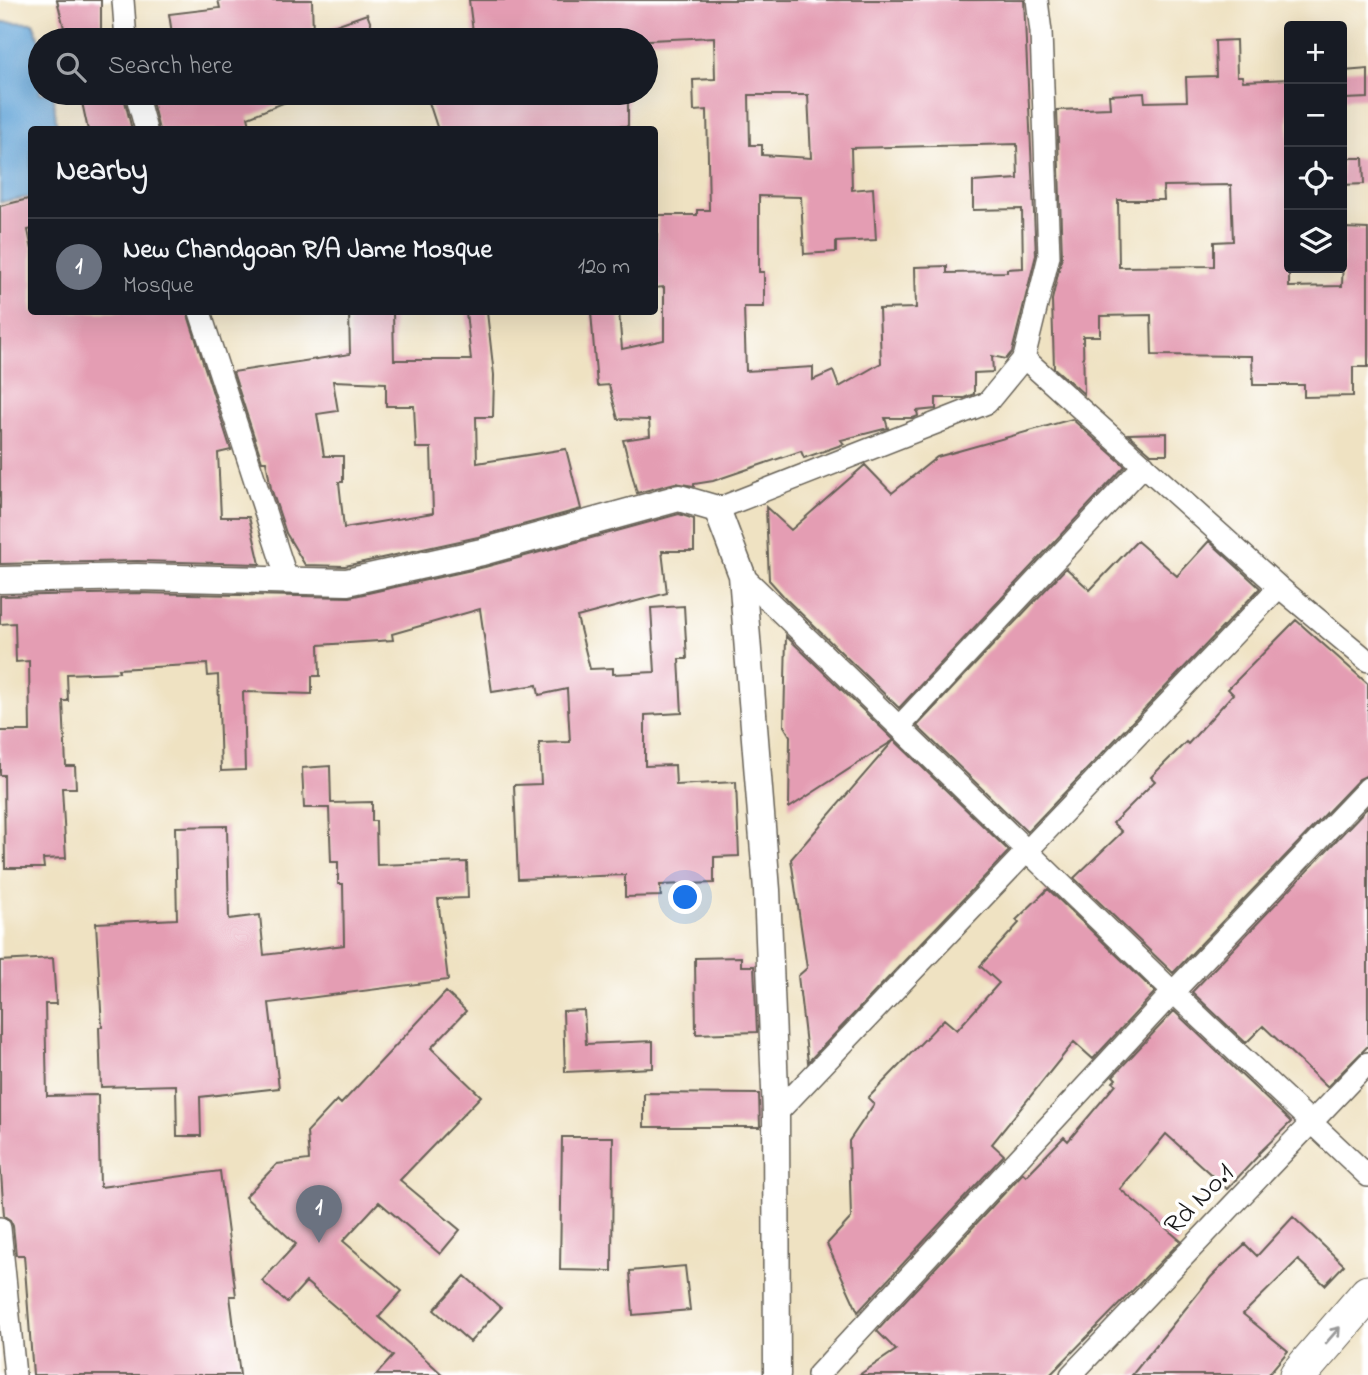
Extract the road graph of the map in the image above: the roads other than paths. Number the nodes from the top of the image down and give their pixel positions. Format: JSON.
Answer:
{"nodes":[{"id":1,"x":123,"y":0,"type":"edge"},
{"id":2,"x":1037,"y":0,"type":"edge"},
{"id":3,"x":124,"y":28,"type":"edge"},
{"id":4,"x":139,"y":105,"type":"edge"},
{"id":5,"x":145,"y":126,"type":"edge"},
{"id":6,"x":201,"y":315,"type":"edge"},
{"id":7,"x":1024,"y":358,"type":"junction"},
{"id":8,"x":1144,"y":465,"type":"junction"},
{"id":9,"x":717,"y":509,"type":"junction"},
{"id":10,"x":742,"y":575,"type":"junction"},
{"id":11,"x":287,"y":579,"type":"junction"},
{"id":12,"x":0,"y":580,"type":"edge"},
{"id":13,"x":1279,"y":587,"type":"junction"},
{"id":14,"x":1368,"y":661,"type":"edge"},
{"id":15,"x":899,"y":727,"type":"junction"},
{"id":16,"x":1368,"y":788,"type":"edge"},
{"id":17,"x":1028,"y":850,"type":"junction"},
{"id":18,"x":1173,"y":992,"type":"junction"},
{"id":19,"x":1368,"y":1063,"type":"edge"},
{"id":20,"x":776,"y":1114,"type":"junction"},
{"id":21,"x":1312,"y":1124,"type":"junction"},
{"id":22,"x":1368,"y":1176,"type":"edge"},
{"id":23,"x":0,"y":1228,"type":"edge"},
{"id":24,"x":1368,"y":1294,"type":"edge"},
{"id":25,"x":15,"y":1375,"type":"edge"},
{"id":26,"x":777,"y":1375,"type":"edge"},
{"id":27,"x":818,"y":1375,"type":"edge"},
{"id":28,"x":1071,"y":1375,"type":"edge"},
{"id":29,"x":1298,"y":1375,"type":"edge"}],
"edges":[{"from":1,"to":3,"type":"street"},
{"from":2,"to":7,"type":"street"},
{"from":4,"to":5,"type":"street"},
{"from":6,"to":11,"type":"street"},
{"from":7,"to":8,"type":"street"},
{"from":7,"to":9,"type":"street"},
{"from":8,"to":13,"type":"street"},
{"from":8,"to":15,"type":"street"},
{"from":9,"to":10,"type":"street"},
{"from":9,"to":11,"type":"street"},
{"from":10,"to":15,"type":"street"},
{"from":10,"to":20,"type":"street"},
{"from":11,"to":12,"type":"street"},
{"from":13,"to":14,"type":"street"},
{"from":13,"to":17,"type":"street"},
{"from":15,"to":17,"type":"street"},
{"from":16,"to":18,"type":"street"},
{"from":17,"to":18,"type":"street"},
{"from":17,"to":20,"type":"street"},
{"from":18,"to":21,"type":"street"},
{"from":18,"to":27,"type":"street"},
{"from":19,"to":21,"type":"street","name":"Rd No.1"},
{"from":20,"to":26,"type":"street"},
{"from":21,"to":22,"type":"street"},
{"from":21,"to":28,"type":"street","name":"Rd No.1"},
{"from":23,"to":25,"type":"street"},
{"from":29,"to":24,"type":"highway","one_way":true}]}
